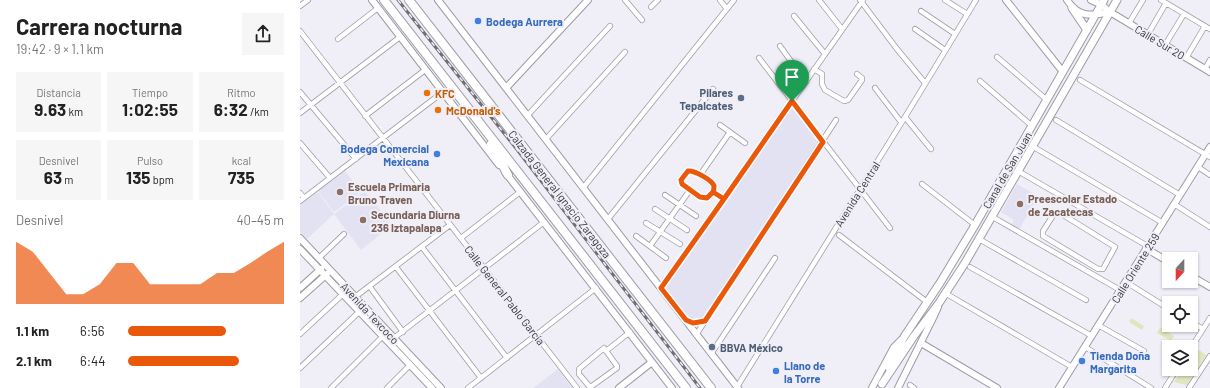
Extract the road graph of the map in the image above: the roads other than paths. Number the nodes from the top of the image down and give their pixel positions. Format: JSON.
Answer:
{"nodes":[{"id":1,"x":308,"y":0,"type":"edge"},
{"id":2,"x":372,"y":0,"type":"edge"},
{"id":3,"x":384,"y":0,"type":"edge"},
{"id":4,"x":409,"y":0,"type":"edge"},
{"id":5,"x":438,"y":0,"type":"edge"},
{"id":6,"x":588,"y":0,"type":"edge"},
{"id":7,"x":625,"y":0,"type":"edge"},
{"id":8,"x":658,"y":0,"type":"edge"},
{"id":9,"x":720,"y":0,"type":"edge"},
{"id":10,"x":734,"y":0,"type":"edge"},
{"id":11,"x":819,"y":0,"type":"edge"},
{"id":12,"x":862,"y":0,"type":"edge"},
{"id":13,"x":945,"y":0,"type":"edge"},
{"id":14,"x":976,"y":0,"type":"edge"},
{"id":15,"x":1006,"y":0,"type":"edge"},
{"id":16,"x":1067,"y":0,"type":"edge"},
{"id":17,"x":1091,"y":0,"type":"edge"},
{"id":18,"x":1117,"y":0,"type":"edge"},
{"id":19,"x":1143,"y":0,"type":"edge"},
{"id":20,"x":1161,"y":0,"type":"edge"},
{"id":21,"x":1103,"y":2,"type":"edge"},
{"id":22,"x":1166,"y":3,"type":"junction"},
{"id":23,"x":1072,"y":4,"type":"edge"},
{"id":24,"x":300,"y":6,"type":"edge"},
{"id":25,"x":651,"y":7,"type":"dead end"},
{"id":26,"x":378,"y":8,"type":"junction"},
{"id":27,"x":727,"y":9,"type":"junction"},
{"id":28,"x":921,"y":11,"type":"dead end"},
{"id":29,"x":1110,"y":12,"type":"junction"},
{"id":30,"x":967,"y":14,"type":"junction"},
{"id":31,"x":1184,"y":14,"type":"junction"},
{"id":32,"x":1096,"y":15,"type":"junction"},
{"id":33,"x":794,"y":16,"type":"dead end"},
{"id":34,"x":642,"y":20,"type":"dead end"},
{"id":35,"x":1129,"y":23,"type":"junction"},
{"id":36,"x":610,"y":26,"type":"dead end"},
{"id":37,"x":1205,"y":26,"type":"junction"},
{"id":38,"x":842,"y":29,"type":"junction"},
{"id":39,"x":915,"y":29,"type":"dead end"},
{"id":40,"x":1210,"y":29,"type":"edge"},
{"id":41,"x":1087,"y":30,"type":"junction"},
{"id":42,"x":300,"y":32,"type":"edge"},
{"id":43,"x":955,"y":34,"type":"junction"},
{"id":44,"x":1148,"y":34,"type":"junction"},
{"id":45,"x":400,"y":36,"type":"junction"},
{"id":46,"x":338,"y":39,"type":"dead end"},
{"id":47,"x":1165,"y":45,"type":"junction"},
{"id":48,"x":780,"y":46,"type":"dead end"},
{"id":49,"x":945,"y":50,"type":"junction"},
{"id":50,"x":625,"y":52,"type":"dead end"},
{"id":51,"x":824,"y":54,"type":"junction"},
{"id":52,"x":759,"y":58,"type":"dead end"},
{"id":53,"x":997,"y":58,"type":"dead end"},
{"id":54,"x":1186,"y":58,"type":"junction"},
{"id":55,"x":1210,"y":60,"type":"edge"},
{"id":56,"x":425,"y":70,"type":"junction"},
{"id":57,"x":814,"y":70,"type":"junction"},
{"id":58,"x":1207,"y":70,"type":"edge"},
{"id":59,"x":1063,"y":72,"type":"junction"},
{"id":60,"x":857,"y":74,"type":"dead end"},
{"id":61,"x":1080,"y":80,"type":"dead end"},
{"id":62,"x":980,"y":81,"type":"dead end"},
{"id":63,"x":806,"y":82,"type":"junction"},
{"id":64,"x":339,"y":83,"type":"junction"},
{"id":65,"x":925,"y":83,"type":"junction"},
{"id":66,"x":506,"y":88,"type":"junction"},
{"id":67,"x":875,"y":88,"type":"dead end"},
{"id":68,"x":712,"y":90,"type":"dead end"},
{"id":69,"x":300,"y":92,"type":"edge"},
{"id":70,"x":442,"y":92,"type":"junction"},
{"id":71,"x":1047,"y":100,"type":"junction"},
{"id":72,"x":792,"y":101,"type":"junction"},
{"id":73,"x":310,"y":105,"type":"junction"},
{"id":74,"x":300,"y":113,"type":"edge"},
{"id":75,"x":365,"y":116,"type":"junction"},
{"id":76,"x":528,"y":116,"type":"junction"},
{"id":77,"x":905,"y":117,"type":"junction"},
{"id":78,"x":836,"y":120,"type":"dead end"},
{"id":79,"x":1056,"y":120,"type":"dead end"},
{"id":80,"x":901,"y":122,"type":"junction"},
{"id":81,"x":480,"y":124,"type":"junction"},
{"id":82,"x":720,"y":125,"type":"dead end"},
{"id":83,"x":1032,"y":126,"type":"junction"},
{"id":84,"x":730,"y":132,"type":"junction"},
{"id":85,"x":383,"y":138,"type":"junction"},
{"id":86,"x":546,"y":139,"type":"junction"},
{"id":87,"x":823,"y":142,"type":"junction"},
{"id":88,"x":300,"y":143,"type":"edge"},
{"id":89,"x":745,"y":143,"type":"dead end"},
{"id":90,"x":1032,"y":146,"type":"junction"},
{"id":91,"x":1210,"y":147,"type":"edge"},
{"id":92,"x":931,"y":150,"type":"dead end"},
{"id":93,"x":1208,"y":156,"type":"edge"},
{"id":94,"x":356,"y":159,"type":"junction"},
{"id":95,"x":1198,"y":167,"type":"junction"},
{"id":96,"x":1020,"y":172,"type":"junction"},
{"id":97,"x":508,"y":175,"type":"junction"},
{"id":98,"x":700,"y":175,"type":"junction"},
{"id":99,"x":1210,"y":175,"type":"edge"},
{"id":100,"x":330,"y":178,"type":"junction"},
{"id":101,"x":922,"y":184,"type":"dead end"},
{"id":102,"x":583,"y":188,"type":"junction"},
{"id":103,"x":860,"y":188,"type":"junction"},
{"id":104,"x":690,"y":190,"type":"junction"},
{"id":105,"x":520,"y":192,"type":"junction"},
{"id":106,"x":713,"y":192,"type":"junction"},
{"id":107,"x":300,"y":193,"type":"edge"},
{"id":108,"x":665,"y":195,"type":"dead end"},
{"id":109,"x":1180,"y":195,"type":"junction"},
{"id":110,"x":724,"y":199,"type":"junction"},
{"id":111,"x":302,"y":200,"type":"edge"},
{"id":112,"x":1174,"y":204,"type":"junction"},
{"id":113,"x":679,"y":205,"type":"junction"},
{"id":114,"x":655,"y":209,"type":"dead end"},
{"id":115,"x":696,"y":216,"type":"dead end"},
{"id":116,"x":992,"y":216,"type":"junction"},
{"id":117,"x":669,"y":218,"type":"junction"},
{"id":118,"x":608,"y":219,"type":"junction"},
{"id":119,"x":544,"y":222,"type":"junction"},
{"id":120,"x":646,"y":223,"type":"dead end"},
{"id":121,"x":1163,"y":223,"type":"junction"},
{"id":122,"x":450,"y":225,"type":"junction"},
{"id":123,"x":975,"y":225,"type":"junction"},
{"id":124,"x":1210,"y":227,"type":"edge"},
{"id":125,"x":890,"y":228,"type":"dead end"},
{"id":126,"x":687,"y":230,"type":"dead end"},
{"id":127,"x":660,"y":231,"type":"junction"},
{"id":128,"x":344,"y":234,"type":"dead end"},
{"id":129,"x":839,"y":235,"type":"dead end"},
{"id":130,"x":636,"y":236,"type":"dead end"},
{"id":131,"x":300,"y":238,"type":"edge"},
{"id":132,"x":461,"y":238,"type":"junction"},
{"id":133,"x":979,"y":239,"type":"junction"},
{"id":134,"x":680,"y":244,"type":"dead end"},
{"id":135,"x":650,"y":246,"type":"junction"},
{"id":136,"x":422,"y":247,"type":"junction"},
{"id":137,"x":300,"y":249,"type":"edge"},
{"id":138,"x":1147,"y":249,"type":"junction"},
{"id":139,"x":1065,"y":250,"type":"junction"},
{"id":140,"x":1061,"y":256,"type":"junction"},
{"id":141,"x":319,"y":258,"type":"junction"},
{"id":142,"x":666,"y":258,"type":"dead end"},
{"id":143,"x":775,"y":258,"type":"dead end"},
{"id":144,"x":1162,"y":258,"type":"edge"},
{"id":145,"x":325,"y":265,"type":"junction"},
{"id":146,"x":396,"y":267,"type":"junction"},
{"id":147,"x":970,"y":267,"type":"dead end"},
{"id":148,"x":484,"y":269,"type":"junction"},
{"id":149,"x":319,"y":270,"type":"junction"},
{"id":150,"x":330,"y":271,"type":"junction"},
{"id":151,"x":324,"y":276,"type":"junction"},
{"id":152,"x":1198,"y":280,"type":"edge"},
{"id":153,"x":1126,"y":282,"type":"junction"},
{"id":154,"x":370,"y":287,"type":"junction"},
{"id":155,"x":300,"y":288,"type":"edge"},
{"id":156,"x":596,"y":288,"type":"junction"},
{"id":157,"x":661,"y":288,"type":"junction"},
{"id":158,"x":1210,"y":288,"type":"edge"},
{"id":159,"x":1120,"y":290,"type":"junction"},
{"id":160,"x":455,"y":291,"type":"junction"},
{"id":161,"x":945,"y":293,"type":"junction"},
{"id":162,"x":342,"y":294,"type":"junction"},
{"id":163,"x":355,"y":297,"type":"junction"},
{"id":164,"x":300,"y":298,"type":"edge"},
{"id":165,"x":1086,"y":300,"type":"dead end"},
{"id":166,"x":927,"y":302,"type":"junction"},
{"id":167,"x":939,"y":302,"type":"junction"},
{"id":168,"x":1162,"y":305,"type":"edge"},
{"id":169,"x":359,"y":312,"type":"junction"},
{"id":170,"x":430,"y":312,"type":"junction"},
{"id":171,"x":1210,"y":318,"type":"edge"},
{"id":172,"x":686,"y":320,"type":"junction"},
{"id":173,"x":705,"y":321,"type":"junction"},
{"id":174,"x":1098,"y":325,"type":"junction"},
{"id":175,"x":1198,"y":327,"type":"edge"},
{"id":176,"x":1203,"y":330,"type":"junction"},
{"id":177,"x":403,"y":332,"type":"junction"},
{"id":178,"x":630,"y":332,"type":"junction"},
{"id":179,"x":300,"y":334,"type":"edge"},
{"id":180,"x":696,"y":334,"type":"junction"},
{"id":181,"x":536,"y":335,"type":"junction"},
{"id":182,"x":1092,"y":336,"type":"junction"},
{"id":183,"x":382,"y":337,"type":"junction"},
{"id":184,"x":904,"y":337,"type":"junction"},
{"id":185,"x":394,"y":338,"type":"junction"},
{"id":186,"x":1196,"y":340,"type":"edge"},
{"id":187,"x":921,"y":343,"type":"junction"},
{"id":188,"x":1085,"y":346,"type":"junction"},
{"id":189,"x":606,"y":351,"type":"junction"},
{"id":190,"x":1144,"y":351,"type":"dead end"},
{"id":191,"x":711,"y":354,"type":"junction"},
{"id":192,"x":1210,"y":356,"type":"edge"},
{"id":193,"x":507,"y":358,"type":"junction"},
{"id":194,"x":652,"y":362,"type":"junction"},
{"id":195,"x":410,"y":365,"type":"junction"},
{"id":196,"x":1072,"y":367,"type":"junction"},
{"id":197,"x":300,"y":368,"type":"edge"},
{"id":198,"x":1173,"y":376,"type":"edge"},
{"id":199,"x":481,"y":378,"type":"junction"},
{"id":200,"x":881,"y":386,"type":"edge"},
{"id":201,"x":438,"y":387,"type":"edge"},
{"id":202,"x":738,"y":387,"type":"edge"},
{"id":203,"x":331,"y":388,"type":"edge"},
{"id":204,"x":387,"y":388,"type":"edge"},
{"id":205,"x":432,"y":388,"type":"edge"},
{"id":206,"x":468,"y":388,"type":"edge"},
{"id":207,"x":577,"y":388,"type":"edge"},
{"id":208,"x":619,"y":388,"type":"edge"},
{"id":209,"x":672,"y":388,"type":"edge"},
{"id":210,"x":686,"y":388,"type":"edge"},
{"id":211,"x":711,"y":388,"type":"edge"},
{"id":212,"x":872,"y":388,"type":"edge"},
{"id":213,"x":898,"y":388,"type":"edge"},
{"id":214,"x":997,"y":388,"type":"edge"},
{"id":215,"x":1059,"y":388,"type":"edge"},
{"id":216,"x":1150,"y":388,"type":"edge"},
{"id":217,"x":1165,"y":388,"type":"edge"},
{"id":218,"x":1189,"y":388,"type":"edge"}],
"edges":[{"from":1,"to":24,"type":"street"},
{"from":2,"to":26,"type":"main road"},
{"from":3,"to":81,"type":"highway","name":"Calzada General Ignacio Zaragoza"},
{"from":4,"to":211,"type":"highway","name":"Calzada General Ignacio Zaragoza"},
{"from":5,"to":66,"type":"main road","name":"Calzada General Ignacio Zaragoza"},
{"from":6,"to":66,"type":"main road"},
{"from":7,"to":34,"type":"street"},
{"from":8,"to":25,"type":"street"},
{"from":9,"to":27,"type":"street"},
{"from":10,"to":27,"type":"street"},
{"from":11,"to":38,"type":"street"},
{"from":12,"to":38,"type":"street"},
{"from":12,"to":65,"type":"street"},
{"from":13,"to":30,"type":"street"},
{"from":14,"to":30,"type":"street","name":"Avenida Central"},
{"from":15,"to":59,"type":"main road"},
{"from":16,"to":23,"type":"main road"},
{"from":17,"to":21,"type":"main road","name":"Calle Sur 20"},
{"from":18,"to":29,"type":"main road","name":"Canal de San Juan"},
{"from":19,"to":35,"type":"street"},
{"from":20,"to":22,"type":"street"},
{"from":21,"to":29,"type":"main road","name":"Calle Sur 20"},
{"from":21,"to":32,"type":"main road","name":"Canal de San Juan"},
{"from":22,"to":31,"type":"street"},
{"from":22,"to":44,"type":"street"},
{"from":23,"to":32,"type":"main road"},
{"from":23,"to":41,"type":"main road"},
{"from":26,"to":45,"type":"main road"},
{"from":26,"to":46,"type":"street"},
{"from":27,"to":102,"type":"street"},
{"from":28,"to":43,"type":"street"},
{"from":29,"to":32,"type":"main road"},
{"from":29,"to":35,"type":"main road","name":"Calle Sur 20"},
{"from":29,"to":90,"type":"main road","name":"Canal de San Juan"},
{"from":30,"to":43,"type":"street","name":"Avenida Central"},
{"from":31,"to":37,"type":"street"},
{"from":31,"to":47,"type":"street"},
{"from":32,"to":41,"type":"main road","name":"Canal de San Juan"},
{"from":33,"to":51,"type":"street"},
{"from":35,"to":44,"type":"main road","name":"Calle Sur 20"},
{"from":36,"to":76,"type":"street"},
{"from":37,"to":40,"type":"street"},
{"from":37,"to":54,"type":"street"},
{"from":38,"to":51,"type":"street"},
{"from":39,"to":49,"type":"street"},
{"from":41,"to":59,"type":"main road","name":"Canal de San Juan"},
{"from":42,"to":64,"type":"street","name":"Calle General Pablo García"},
{"from":43,"to":49,"type":"street","name":"Avenida Central"},
{"from":44,"to":47,"type":"main road","name":"Calle Sur 20"},
{"from":45,"to":56,"type":"main road"},
{"from":45,"to":64,"type":"street"},
{"from":47,"to":54,"type":"main road","name":"Calle Sur 20"},
{"from":48,"to":63,"type":"street"},
{"from":49,"to":65,"type":"street","name":"Avenida Central"},
{"from":50,"to":86,"type":"street"},
{"from":51,"to":57,"type":"street"},
{"from":52,"to":72,"type":"street"},
{"from":53,"to":71,"type":"street"},
{"from":54,"to":58,"type":"main road","name":"Calle Sur 20"},
{"from":55,"to":58,"type":"street"},
{"from":56,"to":70,"type":"main road"},
{"from":56,"to":75,"type":"street"},
{"from":57,"to":60,"type":"street"},
{"from":57,"to":63,"type":"street"},
{"from":59,"to":71,"type":"main road","name":"Canal de San Juan"},
{"from":61,"to":93,"type":"street"},
{"from":62,"to":83,"type":"street"},
{"from":63,"to":72,"type":"street"},
{"from":64,"to":73,"type":"street"},
{"from":64,"to":75,"type":"street","name":"Calle General Pablo García"},
{"from":65,"to":77,"type":"street","name":"Avenida Central"},
{"from":66,"to":76,"type":"main road","name":"Calzada General Ignacio Zaragoza"},
{"from":67,"to":80,"type":"street"},
{"from":68,"to":118,"type":"street"},
{"from":69,"to":73,"type":"street"},
{"from":70,"to":85,"type":"street"},
{"from":70,"to":97,"type":"main road"},
{"from":71,"to":83,"type":"main road","name":"Canal de San Juan"},
{"from":72,"to":87,"type":"street"},
{"from":72,"to":110,"type":"street"},
{"from":73,"to":74,"type":"street"},
{"from":73,"to":94,"type":"street"},
{"from":75,"to":85,"type":"street","name":"Calle General Pablo García"},
{"from":76,"to":86,"type":"main road","name":"Calzada General Ignacio Zaragoza"},
{"from":77,"to":80,"type":"street","name":"Avenida Central"},
{"from":77,"to":92,"type":"street"},
{"from":78,"to":87,"type":"street"},
{"from":79,"to":109,"type":"street"},
{"from":80,"to":103,"type":"street","name":"Avenida Central"},
{"from":81,"to":97,"type":"highway"},
{"from":81,"to":210,"type":"highway","name":"Calzada General Ignacio Zaragoza"},
{"from":82,"to":84,"type":"street"},
{"from":83,"to":123,"type":"main road","name":"Canal de San Juan"},
{"from":84,"to":89,"type":"street"},
{"from":84,"to":98,"type":"street"},
{"from":85,"to":94,"type":"street"},
{"from":85,"to":122,"type":"street","name":"Calle General Pablo García"},
{"from":86,"to":102,"type":"main road","name":"Calzada General Ignacio Zaragoza"},
{"from":87,"to":103,"type":"street"},
{"from":87,"to":173,"type":"street"},
{"from":88,"to":100,"type":"street"},
{"from":90,"to":96,"type":"main road","name":"Canal de San Juan"},
{"from":90,"to":121,"type":"street"},
{"from":91,"to":93,"type":"main road","name":"Calle Oriente 259"},
{"from":93,"to":95,"type":"main road","name":"Calle Oriente 259"},
{"from":94,"to":100,"type":"street"},
{"from":95,"to":99,"type":"street"},
{"from":95,"to":109,"type":"main road","name":"Calle Oriente 259"},
{"from":96,"to":116,"type":"main road","name":"Canal de San Juan"},
{"from":96,"to":138,"type":"street"},
{"from":97,"to":105,"type":"main road"},
{"from":98,"to":104,"type":"street"},
{"from":98,"to":106,"type":"street"},
{"from":100,"to":111,"type":"street"},
{"from":101,"to":123,"type":"street"},
{"from":102,"to":118,"type":"main road","name":"Calzada General Ignacio Zaragoza"},
{"from":103,"to":125,"type":"street"},
{"from":103,"to":202,"type":"street","name":"Avenida Central"},
{"from":104,"to":106,"type":"street"},
{"from":104,"to":113,"type":"street"},
{"from":105,"to":119,"type":"main road"},
{"from":105,"to":132,"type":"street"},
{"from":106,"to":110,"type":"street"},
{"from":107,"to":111,"type":"street"},
{"from":108,"to":113,"type":"street"},
{"from":109,"to":112,"type":"main road","name":"Calle Oriente 259"},
{"from":110,"to":157,"type":"street"},
{"from":112,"to":121,"type":"main road","name":"Calle Oriente 259"},
{"from":112,"to":124,"type":"street"},
{"from":113,"to":115,"type":"street"},
{"from":113,"to":117,"type":"street"},
{"from":114,"to":117,"type":"street"},
{"from":116,"to":133,"type":"main road","name":"Canal de San Juan"},
{"from":116,"to":140,"type":"street"},
{"from":117,"to":126,"type":"street"},
{"from":117,"to":127,"type":"street"},
{"from":118,"to":157,"type":"main road","name":"Calzada General Ignacio Zaragoza"},
{"from":119,"to":148,"type":"street"},
{"from":119,"to":156,"type":"main road"},
{"from":120,"to":127,"type":"street"},
{"from":121,"to":138,"type":"main road","name":"Calle Oriente 259"},
{"from":122,"to":132,"type":"street","name":"Calle General Pablo García"},
{"from":122,"to":136,"type":"street"},
{"from":123,"to":166,"type":"main road","name":"Canal de San Juan"},
{"from":127,"to":134,"type":"street"},
{"from":127,"to":135,"type":"street"},
{"from":128,"to":141,"type":"street"},
{"from":129,"to":166,"type":"street"},
{"from":130,"to":135,"type":"street"},
{"from":131,"to":141,"type":"main road","name":"Avenida Texcoco"},
{"from":132,"to":148,"type":"street","name":"Calle General Pablo García"},
{"from":133,"to":161,"type":"main road","name":"Canal de San Juan"},
{"from":133,"to":165,"type":"street"},
{"from":135,"to":142,"type":"street"},
{"from":136,"to":146,"type":"street"},
{"from":136,"to":160,"type":"street"},
{"from":137,"to":149,"type":"main road","name":"Avenida Texcoco"},
{"from":138,"to":144,"type":"main road"},
{"from":138,"to":153,"type":"main road","name":"Calle Oriente 259"},
{"from":139,"to":139,"type":"street"},
{"from":139,"to":140,"type":"street"},
{"from":140,"to":159,"type":"street"},
{"from":141,"to":145,"type":"main road","name":"Avenida Texcoco"},
{"from":143,"to":191,"type":"street"},
{"from":145,"to":149,"type":"main road"},
{"from":145,"to":150,"type":"main road","name":"Avenida Texcoco"},
{"from":146,"to":154,"type":"street"},
{"from":146,"to":170,"type":"street"},
{"from":147,"to":182,"type":"street"},
{"from":148,"to":160,"type":"street"},
{"from":148,"to":181,"type":"street","name":"Calle General Pablo García"},
{"from":149,"to":151,"type":"main road","name":"Avenida Texcoco"},
{"from":149,"to":155,"type":"main road"},
{"from":150,"to":151,"type":"main road"},
{"from":150,"to":163,"type":"main road","name":"Avenida Texcoco"},
{"from":151,"to":162,"type":"main road","name":"Avenida Texcoco"},
{"from":151,"to":164,"type":"main road"},
{"from":152,"to":158,"type":"main road"},
{"from":153,"to":159,"type":"main road","name":"Calle Oriente 259"},
{"from":153,"to":168,"type":"street"},
{"from":154,"to":163,"type":"street"},
{"from":154,"to":177,"type":"street"},
{"from":156,"to":178,"type":"main road"},
{"from":156,"to":181,"type":"street"},
{"from":157,"to":172,"type":"main road","name":"Calzada General Ignacio Zaragoza"},
{"from":159,"to":174,"type":"main road","name":"Calle Oriente 259"},
{"from":160,"to":170,"type":"street"},
{"from":160,"to":193,"type":"street"},
{"from":161,"to":167,"type":"main road","name":"Canal de San Juan"},
{"from":161,"to":196,"type":"street"},
{"from":162,"to":169,"type":"main road","name":"Avenida Texcoco"},
{"from":162,"to":179,"type":"street"},
{"from":163,"to":185,"type":"main road","name":"Avenida Texcoco"},
{"from":166,"to":184,"type":"main road","name":"Canal de San Juan"},
{"from":167,"to":187,"type":"main road","name":"Canal de San Juan"},
{"from":167,"to":200,"type":"main road","name":"Canal de San Juan"},
{"from":169,"to":183,"type":"main road","name":"Avenida Texcoco"},
{"from":169,"to":197,"type":"street"},
{"from":170,"to":177,"type":"street"},
{"from":170,"to":199,"type":"street"},
{"from":171,"to":176,"type":"street"},
{"from":172,"to":173,"type":"street"},
{"from":172,"to":180,"type":"main road","name":"Calzada General Ignacio Zaragoza"},
{"from":173,"to":180,"type":"street"},
{"from":174,"to":182,"type":"main road","name":"Calle Oriente 259"},
{"from":174,"to":190,"type":"street"},
{"from":175,"to":176,"type":"street"},
{"from":176,"to":186,"type":"street"},
{"from":177,"to":185,"type":"street"},
{"from":178,"to":189,"type":"street"},
{"from":178,"to":194,"type":"main road"},
{"from":180,"to":191,"type":"main road","name":"Calzada General Ignacio Zaragoza"},
{"from":181,"to":193,"type":"street"},
{"from":181,"to":207,"type":"street","name":"Calle General Pablo García"},
{"from":182,"to":188,"type":"main road","name":"Calle Oriente 259"},
{"from":183,"to":185,"type":"street"},
{"from":183,"to":195,"type":"main road","name":"Avenida Texcoco"},
{"from":183,"to":203,"type":"street"},
{"from":184,"to":200,"type":"main road","name":"Canal de San Juan"},
{"from":184,"to":212,"type":"main road","name":"Canal de San Juan"},
{"from":185,"to":201,"type":"main road","name":"Avenida Texcoco"},
{"from":187,"to":213,"type":"main road","name":"Canal de San Juan"},
{"from":187,"to":214,"type":"main road"},
{"from":188,"to":196,"type":"main road","name":"Calle Oriente 259"},
{"from":188,"to":216,"type":"street"},
{"from":189,"to":189,"type":"street"},
{"from":191,"to":202,"type":"main road","name":"Calzada General Ignacio Zaragoza"},
{"from":192,"to":218,"type":"street"},
{"from":193,"to":199,"type":"street"},
{"from":194,"to":208,"type":"main road"},
{"from":194,"to":209,"type":"main road"},
{"from":195,"to":204,"type":"street"},
{"from":195,"to":205,"type":"main road","name":"Avenida Texcoco"},
{"from":196,"to":215,"type":"main road","name":"Calle Oriente 259"},
{"from":198,"to":217,"type":"street"},
{"from":199,"to":206,"type":"street"}]}
